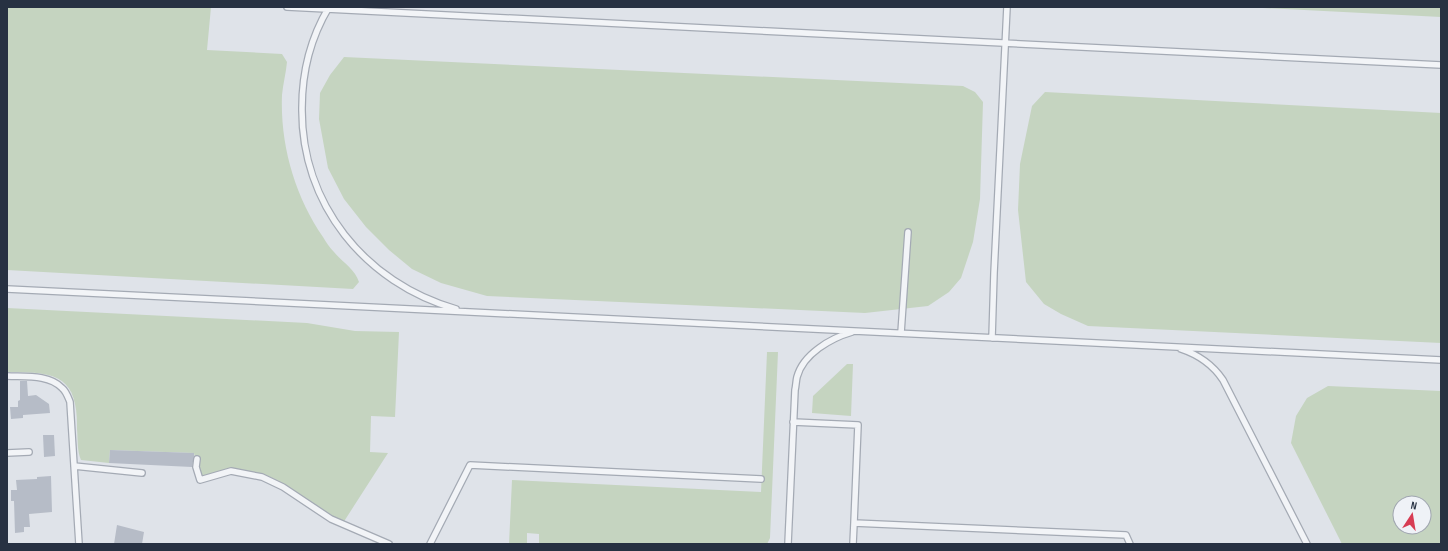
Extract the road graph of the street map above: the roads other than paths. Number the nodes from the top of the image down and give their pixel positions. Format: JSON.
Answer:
{"nodes":[{"id":1,"x":287,"y":7,"type":"edge"},
{"id":2,"x":1007,"y":7,"type":"edge"},
{"id":3,"x":328,"y":8,"type":"edge"},
{"id":4,"x":1006,"y":43,"type":"junction"},
{"id":5,"x":1441,"y":65,"type":"edge"},
{"id":6,"x":908,"y":232,"type":"dead end"},
{"id":7,"x":7,"y":288,"type":"edge"},
{"id":8,"x":472,"y":312,"type":"junction"},
{"id":9,"x":863,"y":332,"type":"junction"},
{"id":10,"x":901,"y":333,"type":"junction"},
{"id":11,"x":992,"y":338,"type":"junction"},
{"id":12,"x":1172,"y":347,"type":"junction"},
{"id":13,"x":1441,"y":360,"type":"edge"},
{"id":14,"x":7,"y":376,"type":"edge"},
{"id":15,"x":794,"y":422,"type":"junction"},
{"id":16,"x":28,"y":452,"type":"dead end"},
{"id":17,"x":7,"y":453,"type":"edge"},
{"id":18,"x":197,"y":459,"type":"dead end"},
{"id":19,"x":74,"y":466,"type":"junction"},
{"id":20,"x":142,"y":473,"type":"dead end"},
{"id":21,"x":761,"y":479,"type":"dead end"},
{"id":22,"x":854,"y":524,"type":"junction"},
{"id":23,"x":79,"y":544,"type":"edge"},
{"id":24,"x":389,"y":544,"type":"edge"},
{"id":25,"x":430,"y":544,"type":"edge"},
{"id":26,"x":788,"y":544,"type":"edge"},
{"id":27,"x":853,"y":544,"type":"edge"},
{"id":28,"x":1130,"y":544,"type":"edge"},
{"id":29,"x":1307,"y":544,"type":"edge"}],
"edges":[{"from":1,"to":3,"type":"lane"},
{"from":2,"to":4,"type":"lane"},
{"from":3,"to":4,"type":"lane"},
{"from":3,"to":8,"type":"lane"},
{"from":4,"to":5,"type":"lane"},
{"from":4,"to":11,"type":"lane"},
{"from":6,"to":10,"type":"lane"},
{"from":7,"to":8,"type":"lane"},
{"from":8,"to":9,"type":"lane"},
{"from":9,"to":10,"type":"lane"},
{"from":9,"to":15,"type":"lane"},
{"from":10,"to":11,"type":"lane"},
{"from":11,"to":12,"type":"lane"},
{"from":12,"to":13,"type":"lane"},
{"from":12,"to":29,"type":"lane"},
{"from":14,"to":19,"type":"lane"},
{"from":15,"to":22,"type":"lane"},
{"from":15,"to":26,"type":"lane"},
{"from":16,"to":17,"type":"lane"},
{"from":18,"to":24,"type":"lane"},
{"from":19,"to":20,"type":"lane"},
{"from":19,"to":23,"type":"lane"},
{"from":21,"to":25,"type":"lane"},
{"from":22,"to":27,"type":"lane"},
{"from":22,"to":28,"type":"lane"}]}
